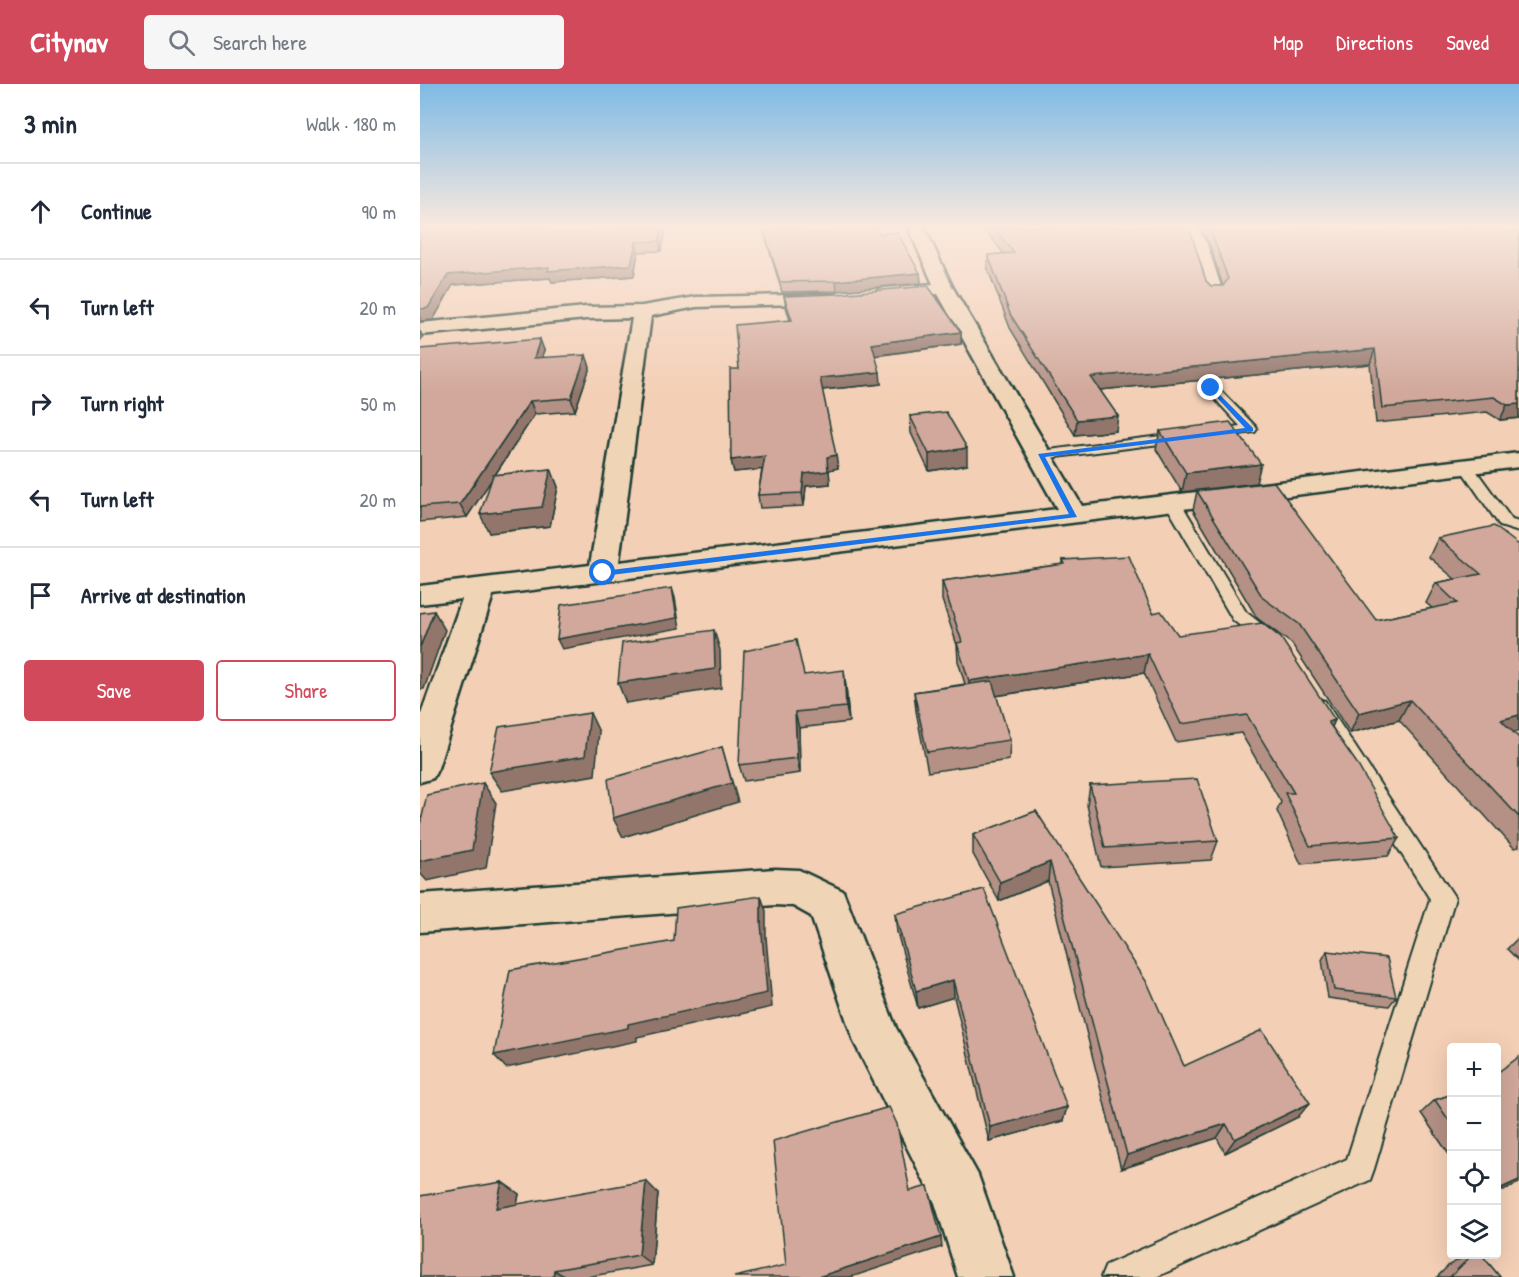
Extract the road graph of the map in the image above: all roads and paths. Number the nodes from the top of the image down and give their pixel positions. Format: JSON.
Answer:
{"nodes":[{"id":1,"x":942,"y":283,"type":"edge"},
{"id":2,"x":1211,"y":283,"type":"edge"},
{"id":3,"x":944,"y":288,"type":"junction"},
{"id":4,"x":1214,"y":293,"type":"edge"},
{"id":5,"x":872,"y":295,"type":"edge"},
{"id":6,"x":849,"y":297,"type":"edge"},
{"id":7,"x":642,"y":312,"type":"junction"},
{"id":8,"x":420,"y":329,"type":"edge"},
{"id":9,"x":1211,"y":388,"type":"dead end"},
{"id":10,"x":1041,"y":455,"type":"junction"},
{"id":11,"x":1519,"y":460,"type":"edge"},
{"id":12,"x":1467,"y":468,"type":"junction"},
{"id":13,"x":1173,"y":503,"type":"junction"},
{"id":14,"x":1074,"y":515,"type":"junction"},
{"id":15,"x":1519,"y":527,"type":"edge"},
{"id":16,"x":603,"y":573,"type":"junction"},
{"id":17,"x":481,"y":588,"type":"junction"},
{"id":18,"x":420,"y":595,"type":"edge"},
{"id":19,"x":1289,"y":660,"type":"edge"},
{"id":20,"x":1308,"y":690,"type":"edge"},
{"id":21,"x":420,"y":768,"type":"edge"},
{"id":22,"x":420,"y":913,"type":"edge"},
{"id":23,"x":986,"y":1277,"type":"edge"},
{"id":24,"x":1118,"y":1277,"type":"edge"}],
"edges":[{"from":1,"to":3,"type":"street"},
{"from":2,"to":4,"type":"street"},
{"from":3,"to":5,"type":"street"},
{"from":3,"to":10,"type":"street"},
{"from":6,"to":7,"type":"street"},
{"from":7,"to":8,"type":"street"},
{"from":7,"to":16,"type":"street"},
{"from":9,"to":10,"type":"lane"},
{"from":10,"to":14,"type":"street"},
{"from":11,"to":12,"type":"street"},
{"from":12,"to":13,"type":"street"},
{"from":12,"to":15,"type":"lane"},
{"from":13,"to":14,"type":"street"},
{"from":13,"to":19,"type":"lane"},
{"from":14,"to":16,"type":"street"},
{"from":16,"to":17,"type":"street"},
{"from":17,"to":18,"type":"street"},
{"from":17,"to":21,"type":"street"},
{"from":20,"to":24,"type":"lane"},
{"from":22,"to":23,"type":"street"}]}
